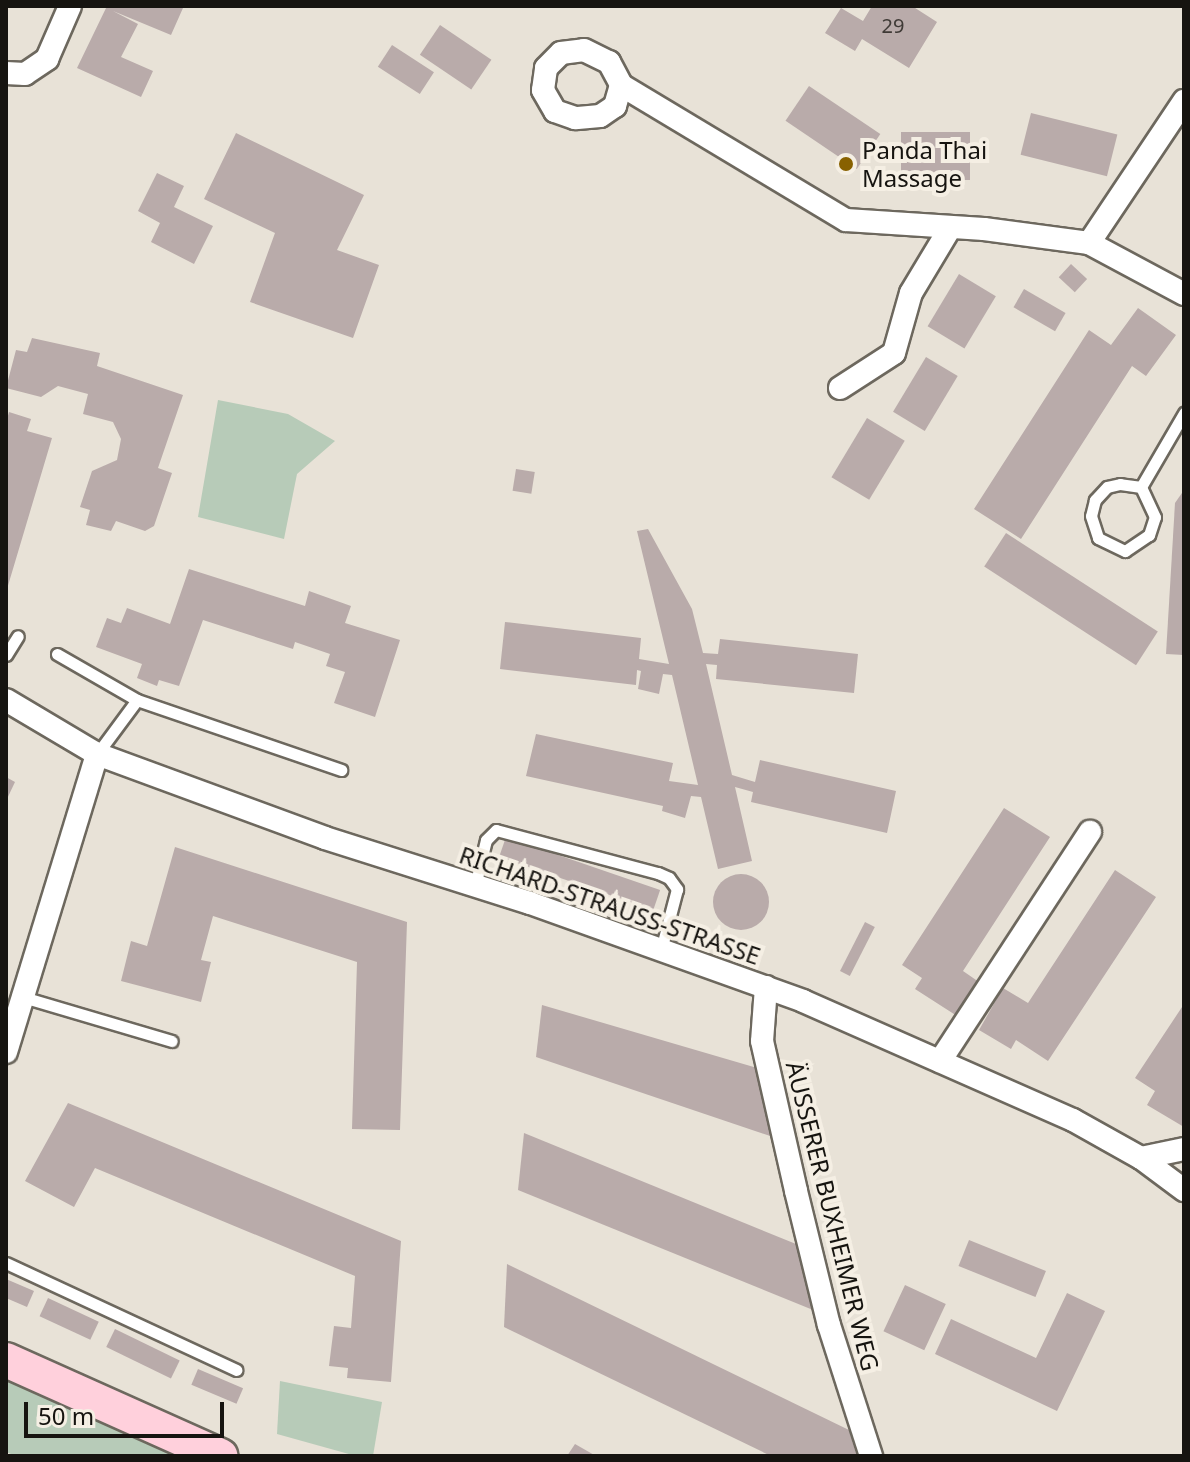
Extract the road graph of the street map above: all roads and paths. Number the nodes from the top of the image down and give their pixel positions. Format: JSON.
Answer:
{"nodes":[{"id":1,"x":70,"y":6,"type":"edge"},
{"id":2,"x":6,"y":73,"type":"edge"},
{"id":3,"x":621,"y":85,"type":"dead end"},
{"id":4,"x":1183,"y":104,"type":"edge"},
{"id":5,"x":950,"y":228,"type":"junction"},
{"id":6,"x":1089,"y":243,"type":"junction"},
{"id":7,"x":1184,"y":294,"type":"edge"},
{"id":8,"x":840,"y":388,"type":"dead end"},
{"id":9,"x":1184,"y":413,"type":"edge"},
{"id":10,"x":1141,"y":487,"type":"junction"},
{"id":11,"x":18,"y":636,"type":"dead end"},
{"id":12,"x":57,"y":654,"type":"dead end"},
{"id":13,"x":6,"y":655,"type":"edge"},
{"id":14,"x":6,"y":700,"type":"edge"},
{"id":15,"x":137,"y":700,"type":"junction"},
{"id":16,"x":97,"y":754,"type":"junction"},
{"id":17,"x":341,"y":770,"type":"dead end"},
{"id":18,"x":1090,"y":832,"type":"dead end"},
{"id":19,"x":475,"y":886,"type":"junction"},
{"id":20,"x":661,"y":950,"type":"junction"},
{"id":21,"x":766,"y":987,"type":"junction"},
{"id":22,"x":16,"y":1004,"type":"edge"},
{"id":23,"x":172,"y":1041,"type":"dead end"},
{"id":24,"x":6,"y":1052,"type":"edge"},
{"id":25,"x":940,"y":1061,"type":"junction"},
{"id":26,"x":1184,"y":1149,"type":"edge"},
{"id":27,"x":1141,"y":1158,"type":"junction"},
{"id":28,"x":1184,"y":1190,"type":"edge"},
{"id":29,"x":6,"y":1263,"type":"edge"},
{"id":30,"x":6,"y":1360,"type":"edge"},
{"id":31,"x":236,"y":1370,"type":"dead end"},
{"id":32,"x":221,"y":1456,"type":"edge"},
{"id":33,"x":871,"y":1456,"type":"edge"}],
"edges":[{"from":1,"to":2,"type":"street"},
{"from":3,"to":5,"type":"street"},
{"from":4,"to":6,"type":"street"},
{"from":5,"to":6,"type":"street"},
{"from":5,"to":8,"type":"street"},
{"from":6,"to":7,"type":"street"},
{"from":9,"to":10,"type":"lane"},
{"from":10,"to":10,"type":"lane"},
{"from":11,"to":13,"type":"lane"},
{"from":12,"to":15,"type":"lane"},
{"from":14,"to":16,"type":"street","name":"RICHARD-STRAUSS-STRASSE"},
{"from":15,"to":16,"type":"lane"},
{"from":15,"to":17,"type":"lane"},
{"from":16,"to":19,"type":"street","name":"RICHARD-STRAUSS-STRASSE"},
{"from":16,"to":22,"type":"street"},
{"from":18,"to":25,"type":"street"},
{"from":19,"to":20,"type":"street","name":"RICHARD-STRAUSS-STRASSE"},
{"from":19,"to":20,"type":"lane"},
{"from":20,"to":21,"type":"street","name":"RICHARD-STRAUSS-STRASSE"},
{"from":21,"to":25,"type":"street","name":"RICHARD-STRAUSS-STRASSE"},
{"from":21,"to":33,"type":"street","name":"ÄUSSERER BUXHEIMER WEG"},
{"from":22,"to":23,"type":"lane"},
{"from":22,"to":24,"type":"street"},
{"from":25,"to":27,"type":"street","name":"RICHARD-STRAUSS-STRASSE"},
{"from":26,"to":27,"type":"street"},
{"from":27,"to":28,"type":"street","name":"RICHARD-STRAUSS-STRASSE"},
{"from":29,"to":31,"type":"lane"},
{"from":30,"to":32,"type":"main road"}]}
